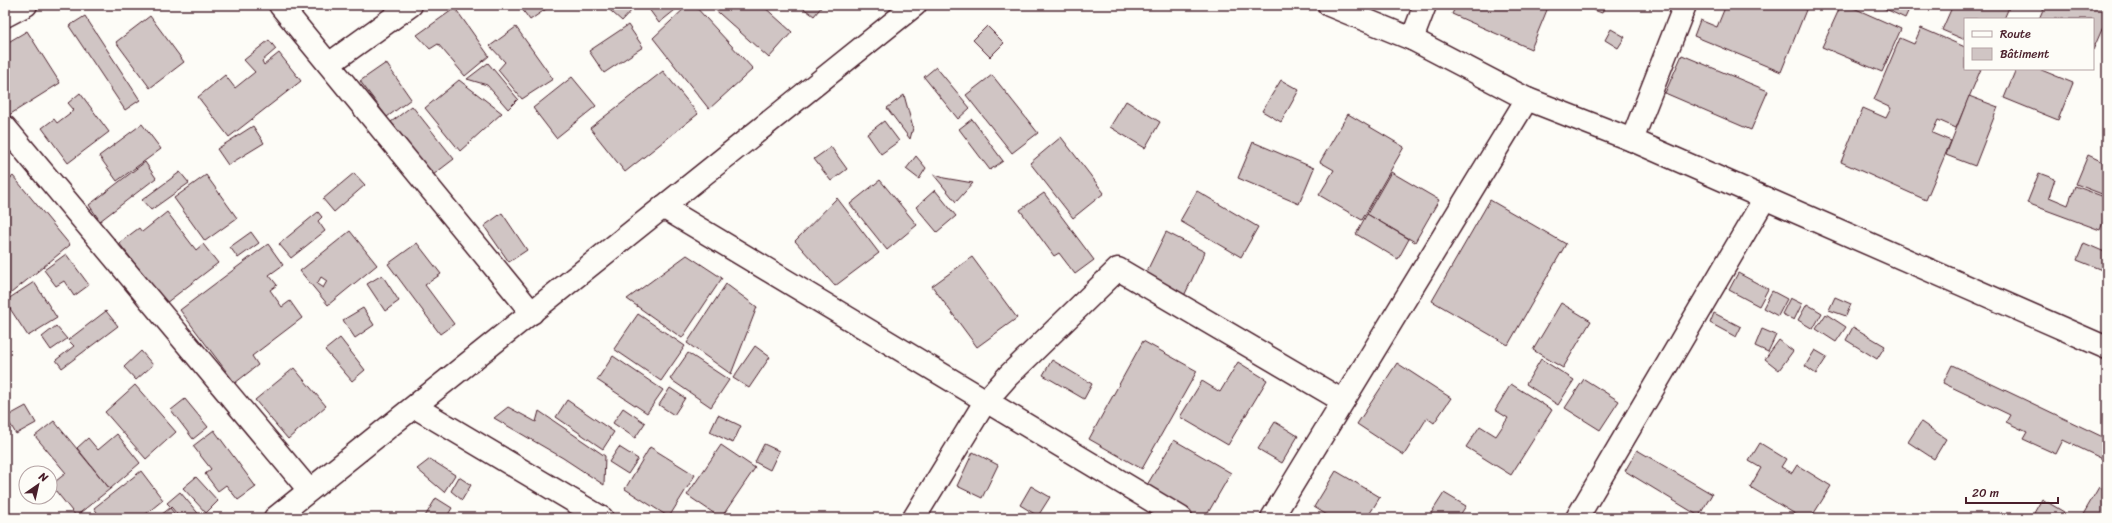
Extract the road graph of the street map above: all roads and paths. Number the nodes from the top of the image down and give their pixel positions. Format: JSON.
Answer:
{"nodes":[{"id":1,"x":26,"y":5,"type":"edge"},
{"id":2,"x":280,"y":5,"type":"edge"},
{"id":3,"x":411,"y":5,"type":"edge"},
{"id":4,"x":915,"y":5,"type":"edge"},
{"id":5,"x":1330,"y":5,"type":"edge"},
{"id":6,"x":1425,"y":5,"type":"edge"},
{"id":7,"x":1685,"y":5,"type":"edge"},
{"id":8,"x":5,"y":16,"type":"edge"},
{"id":9,"x":1412,"y":39,"type":"junction"},
{"id":10,"x":329,"y":64,"type":"junction"},
{"id":11,"x":1527,"y":99,"type":"junction"},
{"id":12,"x":1632,"y":140,"type":"junction"},
{"id":13,"x":9,"y":141,"type":"edge"},
{"id":14,"x":1765,"y":198,"type":"junction"},
{"id":15,"x":663,"y":208,"type":"junction"},
{"id":16,"x":532,"y":313,"type":"junction"},
{"id":17,"x":2107,"y":348,"type":"edge"},
{"id":18,"x":1343,"y":401,"type":"junction"},
{"id":19,"x":985,"y":402,"type":"junction"},
{"id":20,"x":415,"y":407,"type":"junction"},
{"id":21,"x":309,"y":490,"type":"junction"},
{"id":22,"x":275,"y":518,"type":"edge"},
{"id":23,"x":602,"y":518,"type":"edge"},
{"id":24,"x":914,"y":518,"type":"edge"},
{"id":25,"x":1181,"y":518,"type":"edge"},
{"id":26,"x":1272,"y":518,"type":"edge"},
{"id":27,"x":1577,"y":518,"type":"edge"}],
"edges":[{"from":1,"to":8,"type":"street"},
{"from":2,"to":10,"type":"street"},
{"from":3,"to":10,"type":"street"},
{"from":4,"to":15,"type":"street"},
{"from":5,"to":9,"type":"street"},
{"from":6,"to":9,"type":"street"},
{"from":7,"to":12,"type":"street"},
{"from":9,"to":11,"type":"street"},
{"from":10,"to":16,"type":"street"},
{"from":11,"to":12,"type":"street"},
{"from":11,"to":18,"type":"street"},
{"from":12,"to":14,"type":"street"},
{"from":13,"to":21,"type":"street"},
{"from":14,"to":17,"type":"street"},
{"from":14,"to":27,"type":"street"},
{"from":15,"to":16,"type":"street"},
{"from":15,"to":19,"type":"street"},
{"from":16,"to":20,"type":"street"},
{"from":18,"to":19,"type":"street"},
{"from":18,"to":26,"type":"street"},
{"from":19,"to":24,"type":"street"},
{"from":19,"to":25,"type":"street"},
{"from":20,"to":21,"type":"street"},
{"from":20,"to":23,"type":"street"},
{"from":21,"to":22,"type":"street"}]}
